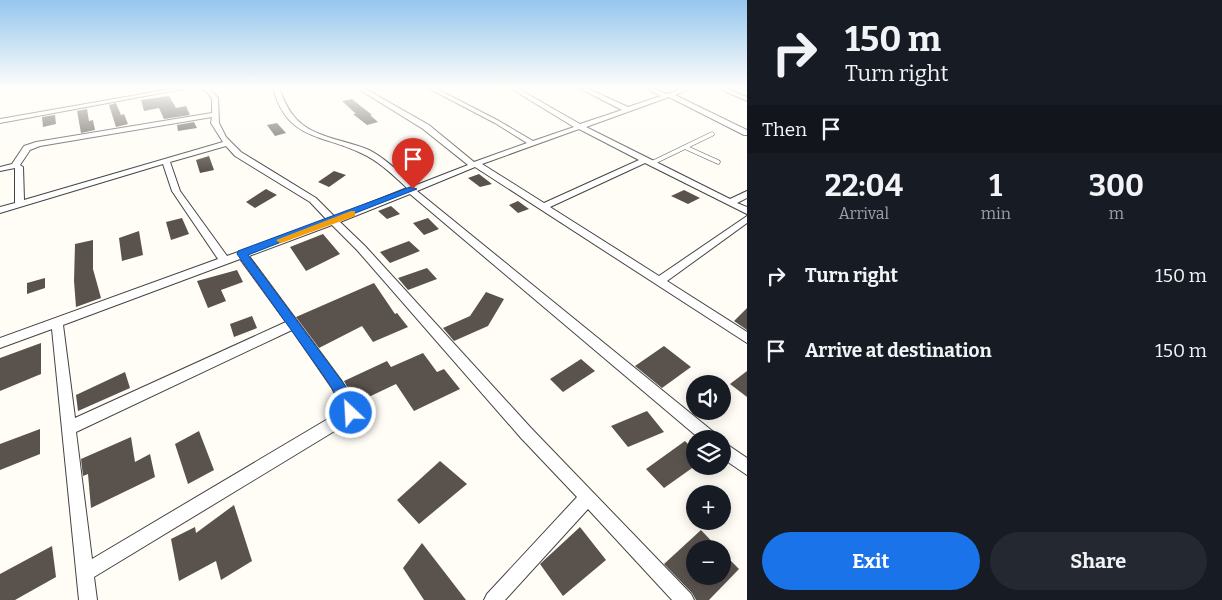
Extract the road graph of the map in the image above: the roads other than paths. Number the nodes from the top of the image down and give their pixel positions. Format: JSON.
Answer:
{"nodes":[{"id":1,"x":27,"y":116,"type":"edge"},
{"id":2,"x":208,"y":116,"type":"edge"},
{"id":3,"x":214,"y":116,"type":"edge"},
{"id":4,"x":288,"y":116,"type":"edge"},
{"id":5,"x":407,"y":116,"type":"edge"},
{"id":6,"x":485,"y":116,"type":"edge"},
{"id":7,"x":561,"y":116,"type":"edge"},
{"id":8,"x":611,"y":116,"type":"edge"},
{"id":9,"x":711,"y":116,"type":"edge"},
{"id":10,"x":0,"y":121,"type":"edge"},
{"id":11,"x":580,"y":127,"type":"junction"},
{"id":12,"x":712,"y":134,"type":"dead end"},
{"id":13,"x":747,"y":134,"type":"edge"},
{"id":14,"x":227,"y":143,"type":"junction"},
{"id":15,"x":533,"y":144,"type":"junction"},
{"id":16,"x":687,"y":148,"type":"junction"},
{"id":17,"x":166,"y":161,"type":"junction"},
{"id":18,"x":648,"y":162,"type":"junction"},
{"id":19,"x":718,"y":162,"type":"dead end"},
{"id":20,"x":475,"y":164,"type":"junction"},
{"id":21,"x":14,"y":166,"type":"junction"},
{"id":22,"x":0,"y":169,"type":"edge"},
{"id":23,"x":412,"y":189,"type":"junction"},
{"id":24,"x":747,"y":194,"type":"edge"},
{"id":25,"x":730,"y":202,"type":"junction"},
{"id":26,"x":20,"y":204,"type":"junction"},
{"id":27,"x":543,"y":206,"type":"junction"},
{"id":28,"x":0,"y":210,"type":"edge"},
{"id":29,"x":747,"y":211,"type":"edge"},
{"id":30,"x":747,"y":219,"type":"edge"},
{"id":31,"x":333,"y":221,"type":"junction"},
{"id":32,"x":242,"y":254,"type":"junction"},
{"id":33,"x":224,"y":260,"type":"junction"},
{"id":34,"x":659,"y":282,"type":"junction"},
{"id":35,"x":57,"y":322,"type":"junction"},
{"id":36,"x":294,"y":324,"type":"junction"},
{"id":37,"x":747,"y":338,"type":"edge"},
{"id":38,"x":0,"y":343,"type":"edge"},
{"id":39,"x":69,"y":428,"type":"junction"},
{"id":40,"x":700,"y":430,"type":"edge"},
{"id":41,"x":731,"y":455,"type":"edge"},
{"id":42,"x":747,"y":468,"type":"edge"},
{"id":43,"x":587,"y":498,"type":"junction"},
{"id":44,"x":85,"y":573,"type":"junction"},
{"id":45,"x":88,"y":600,"type":"edge"},
{"id":46,"x":493,"y":600,"type":"edge"},
{"id":47,"x":685,"y":600,"type":"edge"}],
"edges":[{"from":1,"to":10,"type":"street"},
{"from":2,"to":21,"type":"street"},
{"from":3,"to":14,"type":"street"},
{"from":4,"to":23,"type":"street"},
{"from":5,"to":20,"type":"street"},
{"from":6,"to":15,"type":"street"},
{"from":7,"to":11,"type":"street"},
{"from":8,"to":11,"type":"street"},
{"from":9,"to":13,"type":"street"},
{"from":11,"to":15,"type":"street"},
{"from":11,"to":18,"type":"street"},
{"from":12,"to":16,"type":"lane"},
{"from":14,"to":17,"type":"street"},
{"from":14,"to":31,"type":"street"},
{"from":15,"to":20,"type":"street"},
{"from":16,"to":18,"type":"lane"},
{"from":16,"to":19,"type":"lane"},
{"from":17,"to":26,"type":"street"},
{"from":17,"to":33,"type":"street"},
{"from":18,"to":25,"type":"street"},
{"from":18,"to":27,"type":"street"},
{"from":20,"to":23,"type":"street"},
{"from":20,"to":27,"type":"street"},
{"from":21,"to":22,"type":"street"},
{"from":21,"to":26,"type":"street"},
{"from":23,"to":31,"type":"street"},
{"from":23,"to":40,"type":"street"},
{"from":24,"to":25,"type":"street"},
{"from":25,"to":29,"type":"street"},
{"from":26,"to":28,"type":"street"},
{"from":27,"to":34,"type":"street"},
{"from":30,"to":34,"type":"street"},
{"from":31,"to":32,"type":"street"},
{"from":31,"to":43,"type":"street"},
{"from":32,"to":33,"type":"street"},
{"from":32,"to":36,"type":"street"},
{"from":33,"to":35,"type":"street"},
{"from":34,"to":37,"type":"street"},
{"from":35,"to":38,"type":"street"},
{"from":35,"to":39,"type":"street"},
{"from":36,"to":39,"type":"street"},
{"from":36,"to":44,"type":"street"},
{"from":39,"to":44,"type":"street"},
{"from":41,"to":42,"type":"street"},
{"from":43,"to":46,"type":"street"},
{"from":43,"to":47,"type":"street"},
{"from":44,"to":45,"type":"street"}]}
